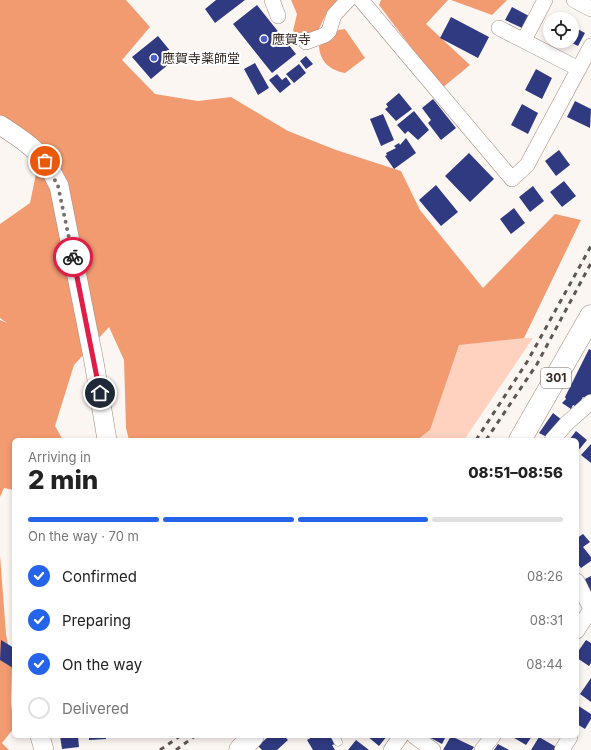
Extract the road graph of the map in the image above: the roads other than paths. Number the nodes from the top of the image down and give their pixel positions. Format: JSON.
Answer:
{"nodes":[{"id":1,"x":272,"y":0,"type":"edge"},
{"id":2,"x":348,"y":0,"type":"edge"},
{"id":3,"x":361,"y":0,"type":"edge"},
{"id":4,"x":545,"y":0,"type":"edge"},
{"id":5,"x":574,"y":0,"type":"edge"},
{"id":6,"x":591,"y":9,"type":"edge"},
{"id":7,"x":278,"y":16,"type":"dead end"},
{"id":8,"x":499,"y":28,"type":"dead end"},
{"id":9,"x":524,"y":40,"type":"junction"},
{"id":10,"x":306,"y":42,"type":"dead end"},
{"id":11,"x":591,"y":46,"type":"edge"},
{"id":12,"x":579,"y":69,"type":"junction"},
{"id":13,"x":0,"y":125,"type":"edge"},
{"id":14,"x":591,"y":316,"type":"edge"},
{"id":15,"x":591,"y":402,"type":"edge"},
{"id":16,"x":107,"y":438,"type":"edge"},
{"id":17,"x":521,"y":438,"type":"edge"},
{"id":18,"x":554,"y":438,"type":"edge"},
{"id":19,"x":579,"y":585,"type":"edge"},
{"id":20,"x":579,"y":628,"type":"edge"},
{"id":21,"x":41,"y":738,"type":"edge"},
{"id":22,"x":400,"y":738,"type":"edge"},
{"id":23,"x":417,"y":738,"type":"edge"},
{"id":24,"x":491,"y":738,"type":"edge"},
{"id":25,"x":569,"y":738,"type":"edge"},
{"id":26,"x":44,"y":750,"type":"edge"},
{"id":27,"x":391,"y":750,"type":"edge"},
{"id":28,"x":433,"y":750,"type":"edge"},
{"id":29,"x":482,"y":750,"type":"edge"},
{"id":30,"x":562,"y":750,"type":"edge"}],
"edges":[{"from":1,"to":7,"type":"street"},
{"from":2,"to":10,"type":"street"},
{"from":3,"to":12,"type":"street"},
{"from":4,"to":9,"type":"street"},
{"from":5,"to":6,"type":"street"},
{"from":8,"to":9,"type":"street"},
{"from":9,"to":12,"type":"street"},
{"from":11,"to":12,"type":"street"},
{"from":13,"to":16,"type":"street"},
{"from":14,"to":17,"type":"highway","number":"301"},
{"from":15,"to":18,"type":"street"},
{"from":19,"to":20,"type":"street"},
{"from":21,"to":26,"type":"street"},
{"from":22,"to":27,"type":"street"},
{"from":23,"to":28,"type":"street"},
{"from":24,"to":29,"type":"street"},
{"from":25,"to":30,"type":"street"}]}
